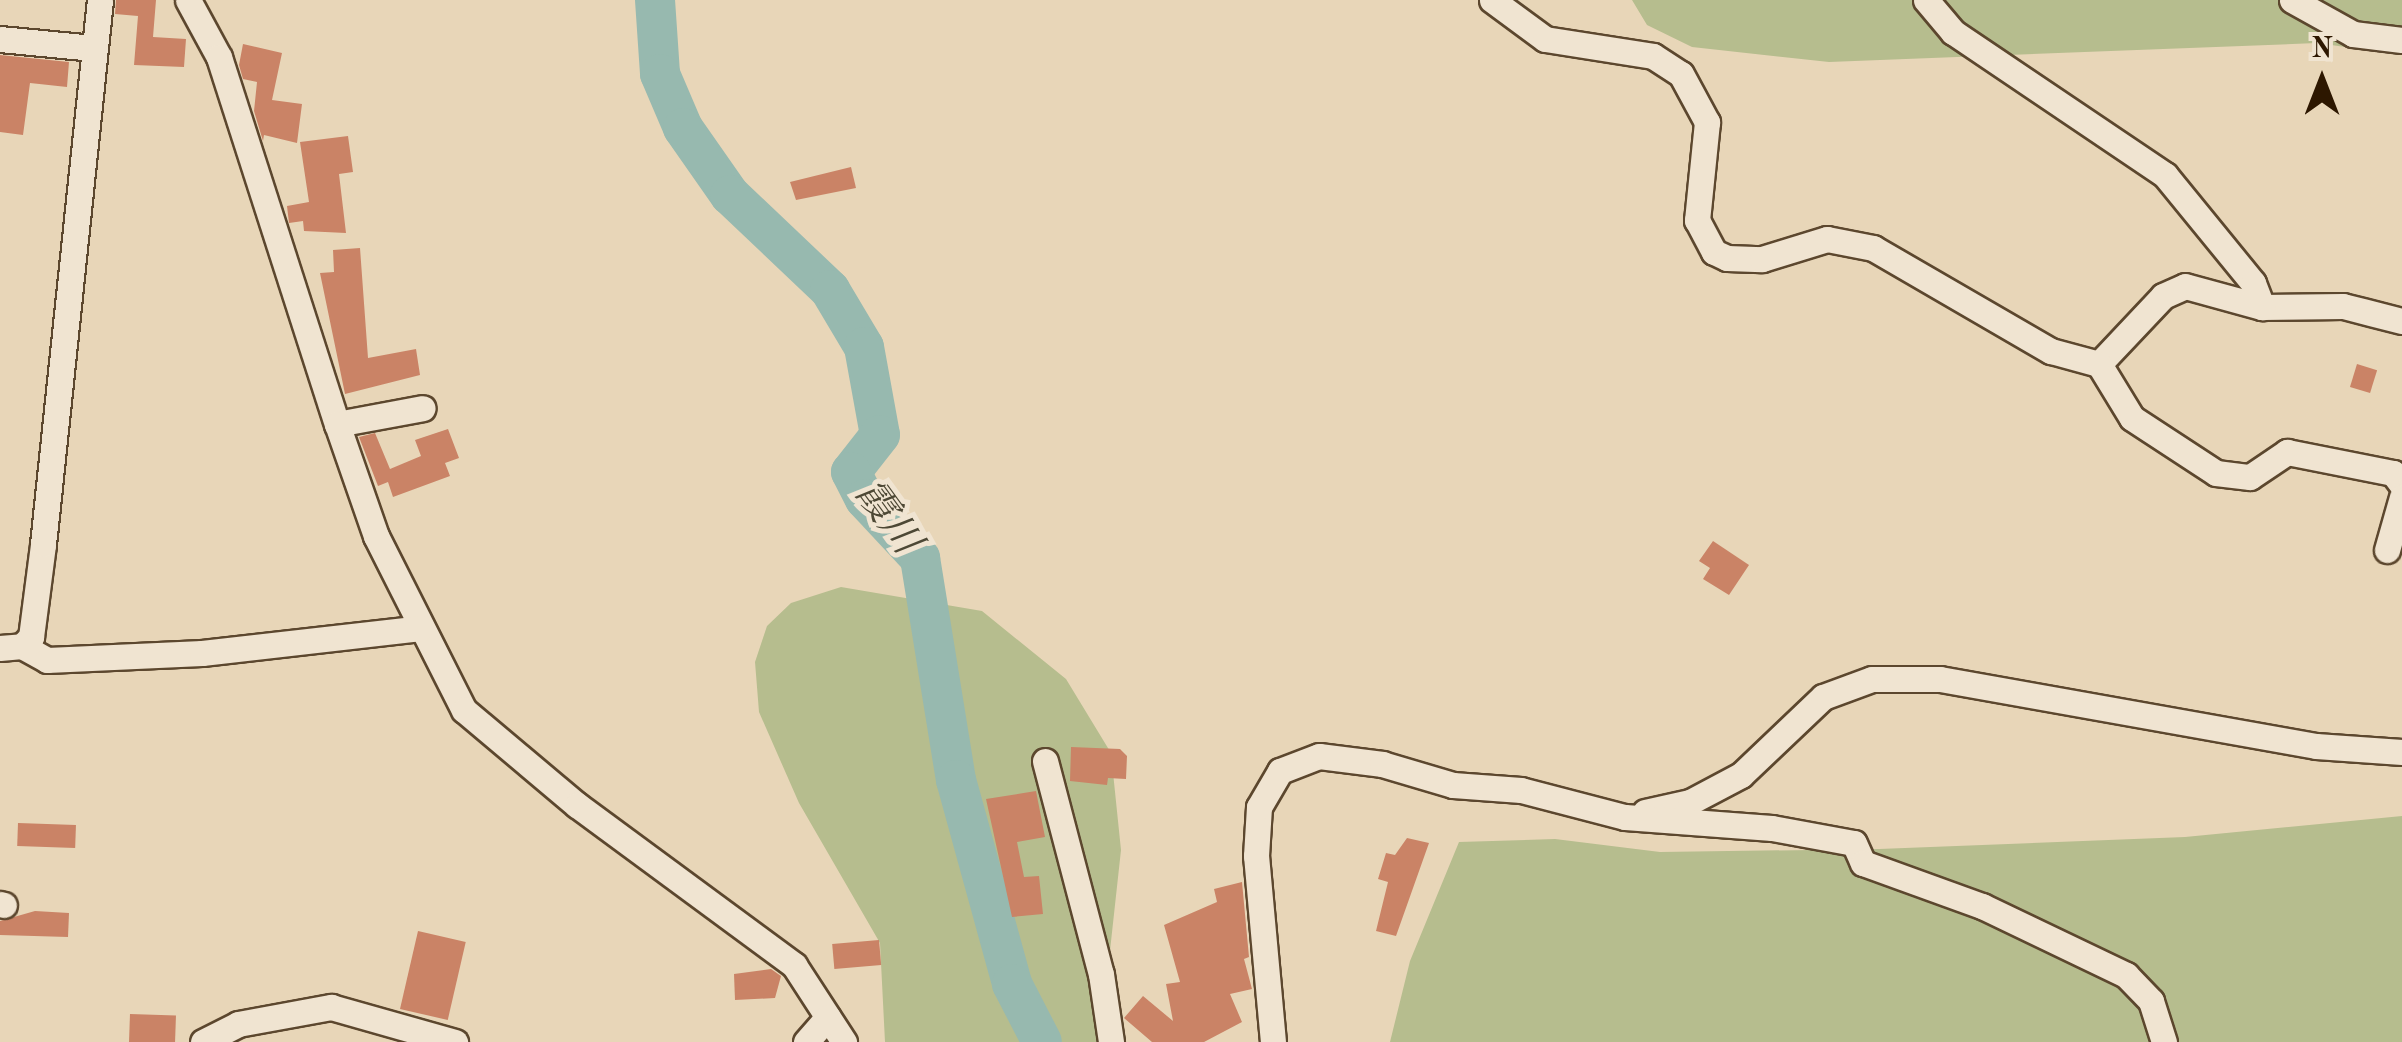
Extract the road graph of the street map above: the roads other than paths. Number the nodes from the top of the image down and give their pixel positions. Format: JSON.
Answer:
{"nodes":[{"id":1,"x":100,"y":0,"type":"edge"},
{"id":2,"x":188,"y":0,"type":"edge"},
{"id":3,"x":1492,"y":0,"type":"edge"},
{"id":4,"x":1926,"y":0,"type":"edge"},
{"id":5,"x":2292,"y":0,"type":"edge"},
{"id":6,"x":1516,"y":9,"type":"edge"},
{"id":7,"x":0,"y":39,"type":"edge"},
{"id":8,"x":2402,"y":40,"type":"edge"},
{"id":9,"x":94,"y":48,"type":"junction"},
{"id":10,"x":2262,"y":307,"type":"junction"},
{"id":11,"x":2402,"y":321,"type":"edge"},
{"id":12,"x":2099,"y":364,"type":"junction"},
{"id":13,"x":423,"y":408,"type":"dead end"},
{"id":14,"x":337,"y":424,"type":"junction"},
{"id":15,"x":2402,"y":485,"type":"edge"},
{"id":16,"x":2402,"y":497,"type":"edge"},
{"id":17,"x":2387,"y":550,"type":"dead end"},
{"id":18,"x":421,"y":628,"type":"junction"},
{"id":19,"x":11,"y":647,"type":"edge"},
{"id":20,"x":2402,"y":752,"type":"edge"},
{"id":21,"x":1044,"y":761,"type":"dead end"},
{"id":22,"x":1625,"y":816,"type":"junction"},
{"id":23,"x":828,"y":1017,"type":"junction"},
{"id":24,"x":204,"y":1042,"type":"edge"},
{"id":25,"x":455,"y":1042,"type":"edge"},
{"id":26,"x":806,"y":1042,"type":"edge"},
{"id":27,"x":844,"y":1042,"type":"edge"},
{"id":28,"x":1111,"y":1042,"type":"edge"},
{"id":29,"x":1273,"y":1042,"type":"edge"},
{"id":30,"x":2164,"y":1042,"type":"edge"}],
"edges":[{"from":1,"to":9,"type":"street"},
{"from":2,"to":14,"type":"street"},
{"from":3,"to":6,"type":"street"},
{"from":4,"to":10,"type":"street"},
{"from":5,"to":8,"type":"street"},
{"from":6,"to":12,"type":"street"},
{"from":7,"to":9,"type":"street"},
{"from":9,"to":19,"type":"street"},
{"from":10,"to":11,"type":"street"},
{"from":10,"to":12,"type":"street"},
{"from":12,"to":15,"type":"street"},
{"from":13,"to":14,"type":"street"},
{"from":14,"to":18,"type":"street"},
{"from":16,"to":17,"type":"street"},
{"from":18,"to":19,"type":"street"},
{"from":18,"to":23,"type":"street"},
{"from":20,"to":22,"type":"street"},
{"from":21,"to":28,"type":"street"},
{"from":22,"to":29,"type":"street"},
{"from":22,"to":30,"type":"street"},
{"from":23,"to":26,"type":"street"},
{"from":23,"to":27,"type":"street"},
{"from":24,"to":25,"type":"street"}]}
